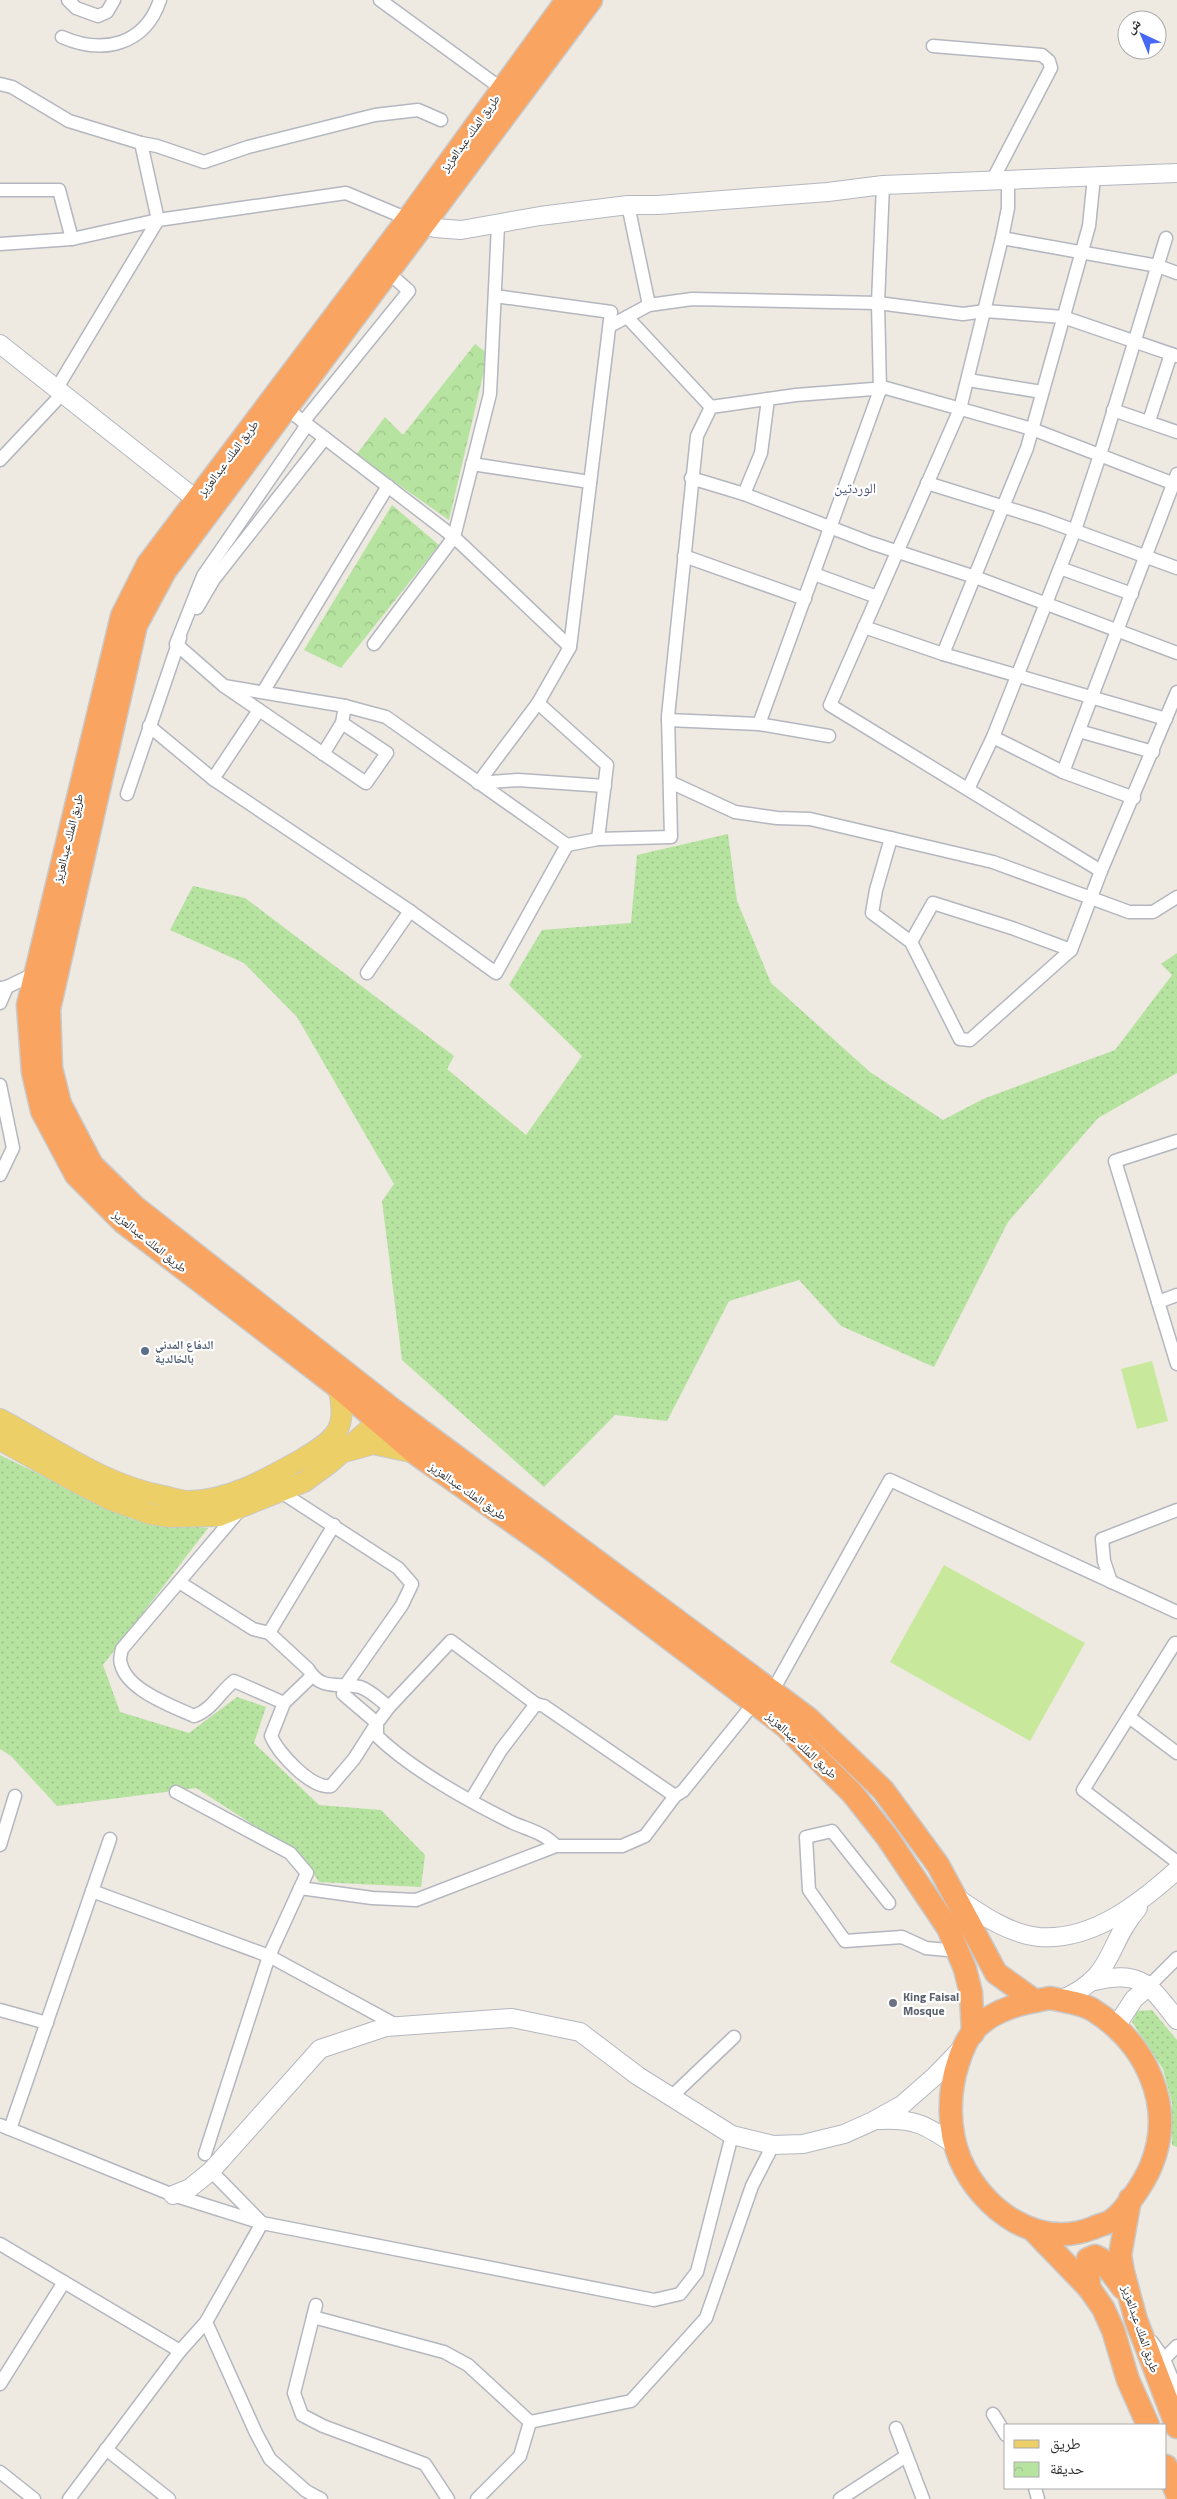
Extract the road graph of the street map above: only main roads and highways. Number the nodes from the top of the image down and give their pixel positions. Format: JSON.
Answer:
{"nodes":[{"id":1,"x":567,"y":0,"type":"edge"},
{"id":2,"x":591,"y":0,"type":"edge"},
{"id":3,"x":417,"y":222,"type":"junction"},
{"id":4,"x":338,"y":1387,"type":"junction"},
{"id":5,"x":378,"y":1410,"type":"junction"},
{"id":6,"x":0,"y":1419,"type":"edge"},
{"id":7,"x":0,"y":1440,"type":"edge"},
{"id":8,"x":336,"y":1447,"type":"junction"},
{"id":9,"x":415,"y":1453,"type":"junction"},
{"id":10,"x":763,"y":1697,"type":"junction"},
{"id":11,"x":1035,"y":2001,"type":"junction"},
{"id":12,"x":968,"y":2040,"type":"junction"},
{"id":13,"x":1130,"y":2199,"type":"junction"},
{"id":14,"x":1035,"y":2232,"type":"junction"},
{"id":15,"x":1090,"y":2288,"type":"junction"},
{"id":16,"x":1127,"y":2293,"type":"junction"},
{"id":17,"x":1148,"y":2424,"type":"edge"},
{"id":18,"x":1177,"y":2427,"type":"edge"},
{"id":19,"x":1167,"y":2469,"type":"edge"},
{"id":20,"x":1177,"y":2494,"type":"edge"}],
"edges":[{"from":1,"to":3,"type":"highway","name":"طريق الملك عبدالعزيز"},
{"from":2,"to":3,"type":"highway","name":"طريق الملك عبدالعزيز"},
{"from":3,"to":4,"type":"highway","name":"طريق الملك عبدالعزيز"},
{"from":3,"to":5,"type":"highway","name":"طريق الملك عبدالعزيز"},
{"from":4,"to":5,"type":"highway","name":"طريق الملك عبدالعزيز"},
{"from":4,"to":8,"type":"main road"},
{"from":5,"to":8,"type":"main road"},
{"from":5,"to":9,"type":"highway","name":"طريق الملك عبدالعزيز"},
{"from":5,"to":10,"type":"highway","name":"طريق الملك عبدالعزيز"},
{"from":6,"to":8,"type":"main road"},
{"from":7,"to":8,"type":"main road"},
{"from":8,"to":9,"type":"main road"},
{"from":9,"to":10,"type":"highway","name":"طريق الملك عبدالعزيز"},
{"from":10,"to":11,"type":"highway","name":"طريق الملك عبدالعزيز"},
{"from":10,"to":12,"type":"highway","name":"طريق الملك عبدالعزيز"},
{"from":11,"to":12,"type":"highway"},
{"from":11,"to":13,"type":"highway"},
{"from":12,"to":14,"type":"highway"},
{"from":13,"to":14,"type":"highway"},
{"from":13,"to":16,"type":"highway","name":"طريق الملك عبدالعزيز"},
{"from":14,"to":15,"type":"highway"},
{"from":15,"to":16,"type":"highway"},
{"from":15,"to":17,"type":"highway"},
{"from":16,"to":18,"type":"highway","name":"طريق الملك عبدالعزيز"},
{"from":19,"to":20,"type":"highway"}]}
